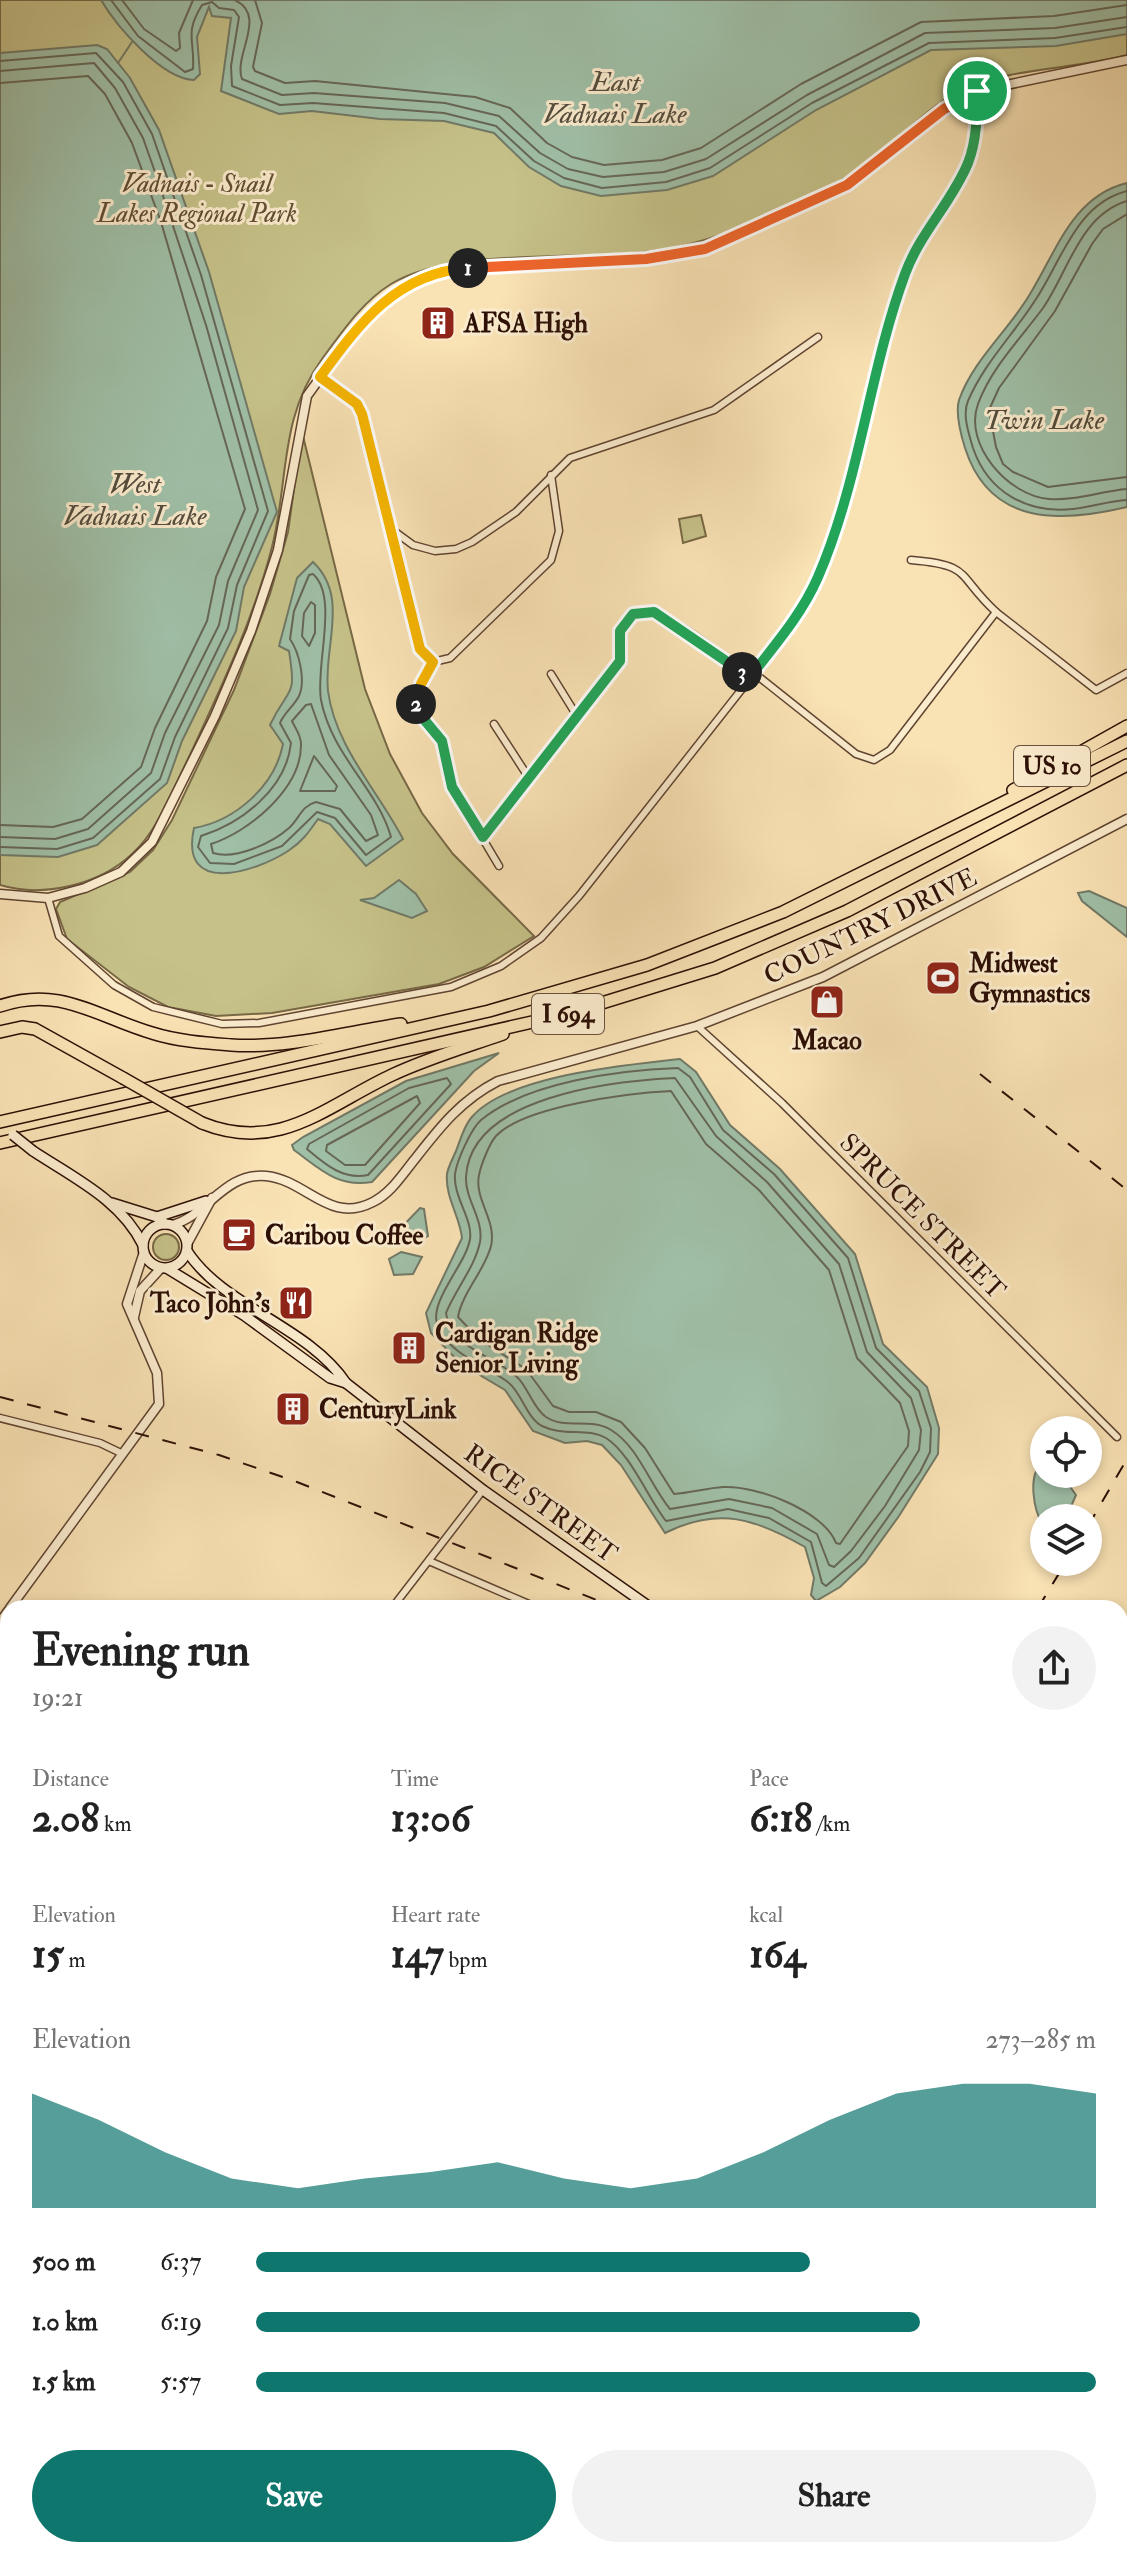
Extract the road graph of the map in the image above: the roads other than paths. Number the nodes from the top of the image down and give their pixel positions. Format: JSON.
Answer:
{"nodes":[{"id":1,"x":1127,"y":60,"type":"edge"},
{"id":2,"x":977,"y":91,"type":"junction"},
{"id":3,"x":818,"y":337,"type":"dead end"},
{"id":4,"x":320,"y":377,"type":"junction"},
{"id":5,"x":551,"y":475,"type":"junction"},
{"id":6,"x":391,"y":529,"type":"junction"},
{"id":7,"x":911,"y":560,"type":"dead end"},
{"id":8,"x":996,"y":612,"type":"junction"},
{"id":9,"x":433,"y":662,"type":"junction"},
{"id":10,"x":1127,"y":673,"type":"edge"},
{"id":11,"x":551,"y":674,"type":"dead end"},
{"id":12,"x":752,"y":675,"type":"junction"},
{"id":13,"x":577,"y":716,"type":"junction"},
{"id":14,"x":494,"y":724,"type":"dead end"},
{"id":15,"x":1127,"y":726,"type":"edge"},
{"id":16,"x":1127,"y":741,"type":"edge"},
{"id":17,"x":1127,"y":765,"type":"edge"},
{"id":18,"x":529,"y":778,"type":"junction"},
{"id":19,"x":979,"y":812,"type":"junction"},
{"id":20,"x":1127,"y":819,"type":"edge"},
{"id":21,"x":483,"y":837,"type":"junction"},
{"id":22,"x":499,"y":866,"type":"dead end"},
{"id":23,"x":0,"y":892,"type":"edge"},
{"id":24,"x":48,"y":898,"type":"junction"},
{"id":25,"x":46,"y":999,"type":"junction"},
{"id":26,"x":614,"y":1002,"type":"junction"},
{"id":27,"x":0,"y":1006,"type":"edge"},
{"id":28,"x":489,"y":1011,"type":"junction"},
{"id":29,"x":0,"y":1012,"type":"edge"},
{"id":30,"x":697,"y":1026,"type":"junction"},
{"id":31,"x":0,"y":1032,"type":"edge"},
{"id":32,"x":0,"y":1124,"type":"edge"},
{"id":33,"x":0,"y":1143,"type":"edge"},
{"id":34,"x":210,"y":1199,"type":"junction"},
{"id":35,"x":112,"y":1203,"type":"junction"},
{"id":36,"x":164,"y":1222,"type":"junction"},
{"id":37,"x":187,"y":1248,"type":"junction"},
{"id":38,"x":143,"y":1249,"type":"junction"},
{"id":39,"x":164,"y":1268,"type":"junction"},
{"id":40,"x":134,"y":1318,"type":"junction"},
{"id":41,"x":346,"y":1383,"type":"junction"},
{"id":42,"x":1,"y":1420,"type":"edge"},
{"id":43,"x":1117,"y":1437,"type":"dead end"},
{"id":44,"x":123,"y":1454,"type":"junction"},
{"id":45,"x":483,"y":1490,"type":"junction"},
{"id":46,"x":429,"y":1561,"type":"junction"},
{"id":47,"x":634,"y":1599,"type":"edge"},
{"id":48,"x":16,"y":1600,"type":"edge"},
{"id":49,"x":398,"y":1600,"type":"edge"},
{"id":50,"x":519,"y":1600,"type":"edge"}],
"edges":[{"from":1,"to":2,"type":"street"},
{"from":2,"to":4,"type":"street"},
{"from":2,"to":12,"type":"street"},
{"from":3,"to":5,"type":"street"},
{"from":4,"to":6,"type":"street"},
{"from":4,"to":24,"type":"street"},
{"from":5,"to":6,"type":"street"},
{"from":5,"to":9,"type":"street"},
{"from":6,"to":9,"type":"street"},
{"from":7,"to":8,"type":"street"},
{"from":8,"to":10,"type":"street"},
{"from":8,"to":12,"type":"street"},
{"from":9,"to":21,"type":"street"},
{"from":11,"to":13,"type":"street"},
{"from":12,"to":13,"type":"street"},
{"from":12,"to":24,"type":"street"},
{"from":13,"to":18,"type":"street"},
{"from":14,"to":18,"type":"street"},
{"from":15,"to":19,"type":"highway","number":"US 10"},
{"from":16,"to":19,"type":"highway","number":"I 694"},
{"from":17,"to":26,"type":"highway","number":"I 694"},
{"from":18,"to":21,"type":"street"},
{"from":19,"to":28,"type":"highway","number":"I 694"},
{"from":20,"to":30,"type":"street","name":"COUNTRY DRIVE"},
{"from":21,"to":22,"type":"street"},
{"from":23,"to":24,"type":"street"},
{"from":25,"to":27,"type":"highway"},
{"from":25,"to":28,"type":"highway"},
{"from":25,"to":29,"type":"highway"},
{"from":26,"to":31,"type":"highway","bridge":true},
{"from":26,"to":33,"type":"highway","number":"I 694"},
{"from":28,"to":32,"type":"highway","number":"I 694"},
{"from":30,"to":34,"type":"street","name":"COUNTRY DRIVE"},
{"from":30,"to":43,"type":"street","name":"SPRUCE STREET"},
{"from":32,"to":35,"type":"main road","bridge":true},
{"from":34,"to":36,"type":"main road"},
{"from":34,"to":36,"type":"street","name":"COUNTRY DRIVE"},
{"from":34,"to":37,"type":"street"},
{"from":35,"to":36,"type":"main road"},
{"from":35,"to":38,"type":"main road"},
{"from":36,"to":37,"type":"main road"},
{"from":36,"to":38,"type":"main road"},
{"from":37,"to":39,"type":"main road"},
{"from":37,"to":41,"type":"main road","name":"RICE STREET"},
{"from":38,"to":39,"type":"main road"},
{"from":38,"to":40,"type":"street"},
{"from":39,"to":40,"type":"street"},
{"from":39,"to":41,"type":"main road","name":"RICE STREET"},
{"from":40,"to":44,"type":"street"},
{"from":41,"to":45,"type":"main road","name":"RICE STREET"},
{"from":42,"to":44,"type":"street"},
{"from":44,"to":48,"type":"street"},
{"from":45,"to":46,"type":"street"},
{"from":45,"to":47,"type":"main road","name":"RICE STREET"},
{"from":46,"to":49,"type":"street"},
{"from":46,"to":50,"type":"street"}]}
